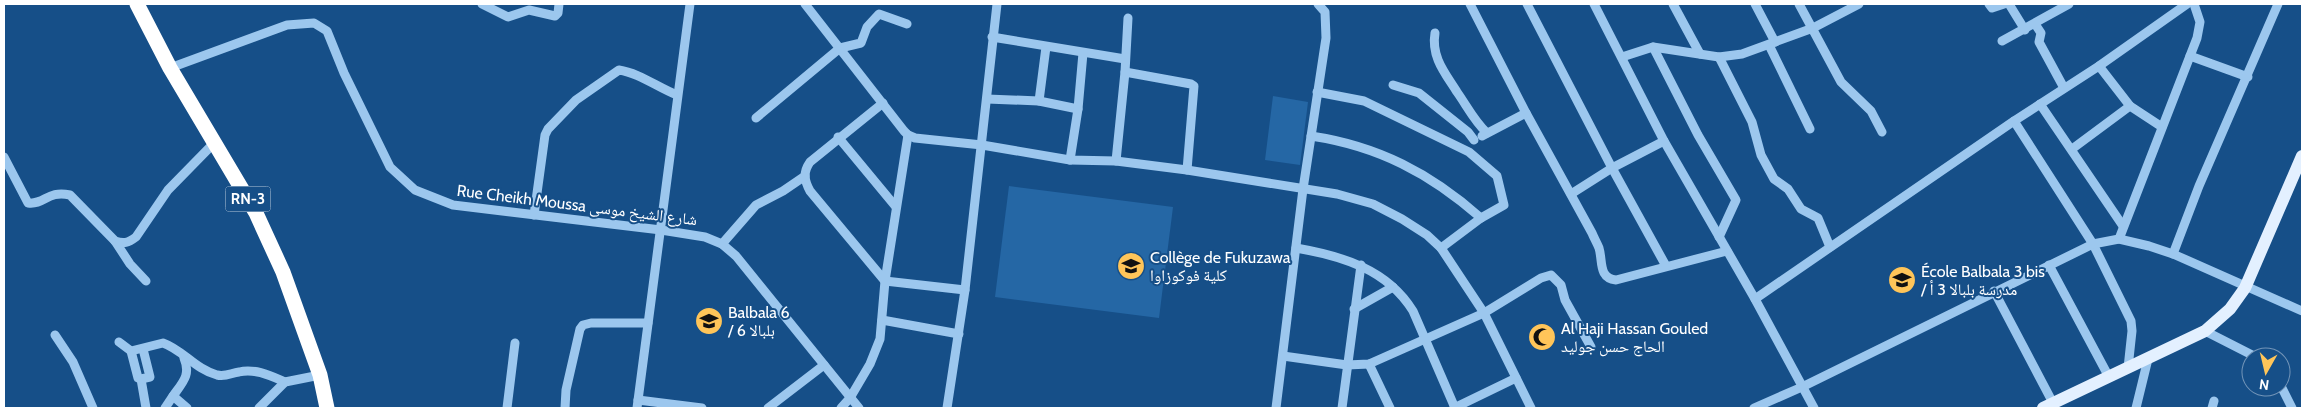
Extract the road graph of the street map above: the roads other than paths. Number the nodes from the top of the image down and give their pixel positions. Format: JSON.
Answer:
{"nodes":[{"id":1,"x":137,"y":4,"type":"edge"},
{"id":2,"x":482,"y":4,"type":"edge"},
{"id":3,"x":559,"y":4,"type":"edge"},
{"id":4,"x":690,"y":4,"type":"edge"},
{"id":5,"x":805,"y":4,"type":"edge"},
{"id":6,"x":997,"y":4,"type":"edge"},
{"id":7,"x":1318,"y":4,"type":"edge"},
{"id":8,"x":1470,"y":4,"type":"edge"},
{"id":9,"x":1527,"y":4,"type":"edge"},
{"id":10,"x":1594,"y":4,"type":"edge"},
{"id":11,"x":1673,"y":4,"type":"edge"},
{"id":12,"x":1755,"y":4,"type":"edge"},
{"id":13,"x":1799,"y":4,"type":"edge"},
{"id":14,"x":1859,"y":4,"type":"edge"},
{"id":15,"x":1989,"y":4,"type":"edge"},
{"id":16,"x":2004,"y":4,"type":"edge"},
{"id":17,"x":2009,"y":4,"type":"edge"},
{"id":18,"x":2070,"y":4,"type":"edge"},
{"id":19,"x":2187,"y":4,"type":"edge"},
{"id":20,"x":2194,"y":4,"type":"edge"},
{"id":21,"x":2278,"y":4,"type":"edge"},
{"id":22,"x":2058,"y":7,"type":"edge"},
{"id":23,"x":1128,"y":18,"type":"dead end"},
{"id":24,"x":907,"y":24,"type":"dead end"},
{"id":25,"x":2035,"y":24,"type":"junction"},
{"id":26,"x":1813,"y":28,"type":"junction"},
{"id":27,"x":2025,"y":30,"type":"junction"},
{"id":28,"x":1435,"y":32,"type":"dead end"},
{"id":29,"x":992,"y":38,"type":"junction"},
{"id":30,"x":2002,"y":41,"type":"dead end"},
{"id":31,"x":1772,"y":44,"type":"junction"},
{"id":32,"x":1046,"y":47,"type":"junction"},
{"id":33,"x":1653,"y":47,"type":"junction"},
{"id":34,"x":840,"y":48,"type":"junction"},
{"id":35,"x":1083,"y":53,"type":"junction"},
{"id":36,"x":1700,"y":54,"type":"junction"},
{"id":37,"x":2190,"y":56,"type":"junction"},
{"id":38,"x":1622,"y":57,"type":"junction"},
{"id":39,"x":1719,"y":57,"type":"junction"},
{"id":40,"x":1125,"y":59,"type":"junction"},
{"id":41,"x":2099,"y":66,"type":"junction"},
{"id":42,"x":170,"y":68,"type":"junction"},
{"id":43,"x":1125,"y":72,"type":"junction"},
{"id":44,"x":2248,"y":77,"type":"junction"},
{"id":45,"x":1393,"y":85,"type":"dead end"},
{"id":46,"x":2064,"y":88,"type":"junction"},
{"id":47,"x":1317,"y":92,"type":"junction"},
{"id":48,"x":677,"y":95,"type":"junction"},
{"id":49,"x":987,"y":98,"type":"junction"},
{"id":50,"x":1039,"y":101,"type":"junction"},
{"id":51,"x":883,"y":103,"type":"junction"},
{"id":52,"x":2040,"y":104,"type":"junction"},
{"id":53,"x":2130,"y":106,"type":"junction"},
{"id":54,"x":1078,"y":109,"type":"junction"},
{"id":55,"x":1526,"y":113,"type":"junction"},
{"id":56,"x":756,"y":118,"type":"dead end"},
{"id":57,"x":2014,"y":121,"type":"junction"},
{"id":58,"x":2162,"y":126,"type":"junction"},
{"id":59,"x":1810,"y":129,"type":"dead end"},
{"id":60,"x":1882,"y":132,"type":"dead end"},
{"id":61,"x":1486,"y":133,"type":"junction"},
{"id":62,"x":908,"y":135,"type":"junction"},
{"id":63,"x":1311,"y":136,"type":"junction"},
{"id":64,"x":838,"y":138,"type":"junction"},
{"id":65,"x":1474,"y":140,"type":"junction"},
{"id":66,"x":1664,"y":141,"type":"junction"},
{"id":67,"x":215,"y":142,"type":"junction"},
{"id":68,"x":982,"y":145,"type":"junction"},
{"id":69,"x":2072,"y":148,"type":"junction"},
{"id":70,"x":1469,"y":152,"type":"junction"},
{"id":71,"x":2302,"y":156,"type":"edge"},
{"id":72,"x":4,"y":157,"type":"edge"},
{"id":73,"x":1070,"y":160,"type":"junction"},
{"id":74,"x":1116,"y":161,"type":"junction"},
{"id":75,"x":1612,"y":168,"type":"junction"},
{"id":76,"x":1187,"y":170,"type":"junction"},
{"id":77,"x":805,"y":176,"type":"junction"},
{"id":78,"x":1303,"y":189,"type":"junction"},
{"id":79,"x":1571,"y":194,"type":"junction"},
{"id":80,"x":896,"y":207,"type":"junction"},
{"id":81,"x":534,"y":215,"type":"junction"},
{"id":82,"x":1481,"y":218,"type":"junction"},
{"id":83,"x":2123,"y":226,"type":"junction"},
{"id":84,"x":661,"y":230,"type":"junction"},
{"id":85,"x":1719,"y":238,"type":"junction"},
{"id":86,"x":2119,"y":239,"type":"junction"},
{"id":87,"x":115,"y":242,"type":"junction"},
{"id":88,"x":722,"y":244,"type":"junction"},
{"id":89,"x":2093,"y":244,"type":"junction"},
{"id":90,"x":1830,"y":247,"type":"junction"},
{"id":91,"x":1296,"y":248,"type":"junction"},
{"id":92,"x":1442,"y":248,"type":"junction"},
{"id":93,"x":1727,"y":251,"type":"junction"},
{"id":94,"x":2173,"y":254,"type":"junction"},
{"id":95,"x":1361,"y":265,"type":"junction"},
{"id":96,"x":2049,"y":265,"type":"junction"},
{"id":97,"x":1666,"y":266,"type":"junction"},
{"id":98,"x":146,"y":281,"type":"dead end"},
{"id":99,"x":885,"y":281,"type":"junction"},
{"id":100,"x":1393,"y":287,"type":"junction"},
{"id":101,"x":2245,"y":288,"type":"junction"},
{"id":102,"x":965,"y":290,"type":"junction"},
{"id":103,"x":1994,"y":291,"type":"junction"},
{"id":104,"x":1755,"y":299,"type":"junction"},
{"id":105,"x":1354,"y":309,"type":"junction"},
{"id":106,"x":2302,"y":312,"type":"edge"},
{"id":107,"x":1484,"y":313,"type":"junction"},
{"id":108,"x":882,"y":320,"type":"junction"},
{"id":109,"x":648,"y":323,"type":"junction"},
{"id":110,"x":2206,"y":330,"type":"junction"},
{"id":111,"x":959,"y":334,"type":"junction"},
{"id":112,"x":54,"y":335,"type":"dead end"},
{"id":113,"x":1424,"y":340,"type":"junction"},
{"id":114,"x":119,"y":342,"type":"dead end"},
{"id":115,"x":515,"y":342,"type":"dead end"},
{"id":116,"x":1591,"y":347,"type":"dead end"},
{"id":117,"x":143,"y":348,"type":"junction"},
{"id":118,"x":2241,"y":349,"type":"edge"},
{"id":119,"x":131,"y":351,"type":"junction"},
{"id":120,"x":183,"y":356,"type":"junction"},
{"id":121,"x":1283,"y":356,"type":"junction"},
{"id":122,"x":2148,"y":359,"type":"junction"},
{"id":123,"x":1369,"y":364,"type":"junction"},
{"id":124,"x":824,"y":365,"type":"junction"},
{"id":125,"x":1347,"y":365,"type":"junction"},
{"id":126,"x":2128,"y":368,"type":"junction"},
{"id":127,"x":320,"y":375,"type":"junction"},
{"id":128,"x":1516,"y":378,"type":"junction"},
{"id":129,"x":2109,"y":378,"type":"junction"},
{"id":130,"x":141,"y":379,"type":"junction"},
{"id":131,"x":285,"y":382,"type":"junction"},
{"id":132,"x":1802,"y":387,"type":"junction"},
{"id":133,"x":173,"y":396,"type":"junction"},
{"id":134,"x":850,"y":398,"type":"junction"},
{"id":135,"x":637,"y":404,"type":"edge"},
{"id":136,"x":263,"y":406,"type":"edge"},
{"id":137,"x":2048,"y":406,"type":"edge"},
{"id":138,"x":93,"y":408,"type":"edge"},
{"id":139,"x":146,"y":408,"type":"edge"},
{"id":140,"x":165,"y":408,"type":"edge"},
{"id":141,"x":187,"y":408,"type":"edge"},
{"id":142,"x":327,"y":408,"type":"edge"},
{"id":143,"x":507,"y":408,"type":"edge"},
{"id":144,"x":564,"y":408,"type":"edge"},
{"id":145,"x":702,"y":408,"type":"edge"},
{"id":146,"x":768,"y":408,"type":"edge"},
{"id":147,"x":841,"y":408,"type":"edge"},
{"id":148,"x":859,"y":408,"type":"edge"},
{"id":149,"x":947,"y":408,"type":"edge"},
{"id":150,"x":1276,"y":408,"type":"edge"},
{"id":151,"x":1342,"y":408,"type":"edge"},
{"id":152,"x":1390,"y":408,"type":"edge"},
{"id":153,"x":1455,"y":408,"type":"edge"},
{"id":154,"x":1531,"y":408,"type":"edge"},
{"id":155,"x":1754,"y":408,"type":"edge"},
{"id":156,"x":1814,"y":408,"type":"edge"},
{"id":157,"x":2136,"y":408,"type":"edge"}],
"edges":[{"from":1,"to":42,"type":"highway","number":"RN-3"},
{"from":2,"to":3,"type":"street"},
{"from":4,"to":48,"type":"street"},
{"from":5,"to":34,"type":"street"},
{"from":6,"to":29,"type":"street"},
{"from":7,"to":47,"type":"street"},
{"from":8,"to":55,"type":"street"},
{"from":9,"to":75,"type":"street"},
{"from":10,"to":38,"type":"street"},
{"from":11,"to":36,"type":"street"},
{"from":12,"to":31,"type":"street"},
{"from":13,"to":26,"type":"street"},
{"from":14,"to":26,"type":"street"},
{"from":15,"to":16,"type":"street"},
{"from":17,"to":27,"type":"street"},
{"from":18,"to":22,"type":"street"},
{"from":19,"to":41,"type":"street"},
{"from":20,"to":37,"type":"street"},
{"from":21,"to":44,"type":"street"},
{"from":22,"to":25,"type":"street"},
{"from":23,"to":40,"type":"street"},
{"from":24,"to":34,"type":"street"},
{"from":25,"to":27,"type":"street"},
{"from":25,"to":46,"type":"street"},
{"from":26,"to":31,"type":"street"},
{"from":26,"to":60,"type":"street"},
{"from":27,"to":30,"type":"street"},
{"from":28,"to":61,"type":"street"},
{"from":29,"to":32,"type":"street"},
{"from":29,"to":49,"type":"street"},
{"from":31,"to":39,"type":"street"},
{"from":31,"to":59,"type":"street"},
{"from":32,"to":35,"type":"street"},
{"from":32,"to":50,"type":"street"},
{"from":33,"to":36,"type":"street"},
{"from":33,"to":38,"type":"street"},
{"from":33,"to":85,"type":"street"},
{"from":34,"to":51,"type":"street"},
{"from":34,"to":56,"type":"street"},
{"from":35,"to":40,"type":"street"},
{"from":35,"to":54,"type":"street"},
{"from":36,"to":39,"type":"street"},
{"from":37,"to":44,"type":"street"},
{"from":37,"to":58,"type":"street"},
{"from":38,"to":66,"type":"street"},
{"from":39,"to":90,"type":"street"},
{"from":40,"to":43,"type":"street"},
{"from":41,"to":46,"type":"street"},
{"from":41,"to":53,"type":"street"},
{"from":42,"to":67,"type":"highway","number":"RN-3"},
{"from":42,"to":81,"type":"street","name":"Rue Cheikh Moussa شارع الشيخ موسى"},
{"from":43,"to":74,"type":"street"},
{"from":43,"to":76,"type":"street"},
{"from":44,"to":94,"type":"street"},
{"from":45,"to":65,"type":"street"},
{"from":46,"to":52,"type":"street"},
{"from":47,"to":63,"type":"street"},
{"from":47,"to":70,"type":"street"},
{"from":48,"to":81,"type":"street"},
{"from":48,"to":84,"type":"street"},
{"from":49,"to":50,"type":"street"},
{"from":49,"to":68,"type":"street"},
{"from":50,"to":54,"type":"street"},
{"from":51,"to":62,"type":"street"},
{"from":51,"to":64,"type":"street"},
{"from":52,"to":57,"type":"street"},
{"from":52,"to":69,"type":"street"},
{"from":53,"to":58,"type":"street"},
{"from":53,"to":69,"type":"street"},
{"from":54,"to":73,"type":"street"},
{"from":55,"to":61,"type":"street"},
{"from":55,"to":79,"type":"street"},
{"from":57,"to":89,"type":"street"},
{"from":57,"to":90,"type":"street"},
{"from":58,"to":83,"type":"street"},
{"from":61,"to":65,"type":"street"},
{"from":62,"to":68,"type":"street"},
{"from":62,"to":80,"type":"street"},
{"from":63,"to":78,"type":"street"},
{"from":63,"to":82,"type":"street"},
{"from":64,"to":77,"type":"street"},
{"from":64,"to":80,"type":"street"},
{"from":65,"to":70,"type":"street"},
{"from":66,"to":75,"type":"street"},
{"from":66,"to":85,"type":"street"},
{"from":67,"to":87,"type":"street"},
{"from":67,"to":127,"type":"highway","number":"RN-3"},
{"from":68,"to":73,"type":"street"},
{"from":68,"to":102,"type":"street"},
{"from":69,"to":83,"type":"street"},
{"from":70,"to":82,"type":"street"},
{"from":71,"to":101,"type":"main road"},
{"from":72,"to":87,"type":"street"},
{"from":73,"to":74,"type":"street"},
{"from":74,"to":76,"type":"street"},
{"from":75,"to":79,"type":"street"},
{"from":75,"to":97,"type":"street"},
{"from":76,"to":78,"type":"street"},
{"from":77,"to":88,"type":"street"},
{"from":77,"to":99,"type":"street"},
{"from":78,"to":91,"type":"street"},
{"from":78,"to":92,"type":"street"},
{"from":79,"to":97,"type":"street"},
{"from":80,"to":99,"type":"street"},
{"from":81,"to":84,"type":"street","name":"Rue Cheikh Moussa شارع الشيخ موسى"},
{"from":82,"to":92,"type":"street"},
{"from":83,"to":86,"type":"street"},
{"from":84,"to":88,"type":"street","name":"Rue Cheikh Moussa شارع الشيخ موسى"},
{"from":84,"to":109,"type":"street"},
{"from":85,"to":93,"type":"street"},
{"from":86,"to":89,"type":"street"},
{"from":86,"to":94,"type":"street"},
{"from":87,"to":98,"type":"street"},
{"from":88,"to":124,"type":"street","name":"Rue Cheikh Moussa شارع الشيخ موسى"},
{"from":89,"to":96,"type":"street"},
{"from":89,"to":126,"type":"street"},
{"from":90,"to":104,"type":"street"},
{"from":91,"to":95,"type":"street"},
{"from":91,"to":121,"type":"street"},
{"from":92,"to":107,"type":"street"},
{"from":93,"to":97,"type":"street"},
{"from":93,"to":104,"type":"street"},
{"from":94,"to":101,"type":"street"},
{"from":95,"to":100,"type":"street"},
{"from":95,"to":105,"type":"street"},
{"from":96,"to":103,"type":"street"},
{"from":96,"to":129,"type":"street"},
{"from":99,"to":102,"type":"street"},
{"from":99,"to":108,"type":"street"},
{"from":100,"to":105,"type":"street"},
{"from":100,"to":113,"type":"street"},
{"from":101,"to":106,"type":"street"},
{"from":101,"to":110,"type":"main road"},
{"from":102,"to":111,"type":"street"},
{"from":103,"to":132,"type":"street"},
{"from":103,"to":137,"type":"street"},
{"from":104,"to":132,"type":"street"},
{"from":105,"to":125,"type":"street"},
{"from":107,"to":113,"type":"street"},
{"from":107,"to":116,"type":"street"},
{"from":107,"to":128,"type":"street"},
{"from":108,"to":111,"type":"street"},
{"from":108,"to":134,"type":"street"},
{"from":109,"to":135,"type":"street"},
{"from":109,"to":144,"type":"street"},
{"from":110,"to":118,"type":"street"},
{"from":110,"to":122,"type":"main road"},
{"from":111,"to":149,"type":"street"},
{"from":112,"to":138,"type":"street"},
{"from":113,"to":123,"type":"street"},
{"from":113,"to":153,"type":"street"},
{"from":114,"to":119,"type":"street"},
{"from":115,"to":143,"type":"street"},
{"from":117,"to":119,"type":"street"},
{"from":117,"to":120,"type":"street"},
{"from":117,"to":130,"type":"street"},
{"from":119,"to":130,"type":"street"},
{"from":120,"to":131,"type":"street"},
{"from":120,"to":133,"type":"street"},
{"from":121,"to":125,"type":"street"},
{"from":121,"to":150,"type":"street"},
{"from":122,"to":126,"type":"main road"},
{"from":122,"to":157,"type":"street"},
{"from":123,"to":125,"type":"street"},
{"from":123,"to":152,"type":"street"},
{"from":124,"to":134,"type":"street","name":"Rue Cheikh Moussa شارع الشيخ موسى"},
{"from":124,"to":146,"type":"street"},
{"from":125,"to":151,"type":"street"},
{"from":126,"to":129,"type":"main road"},
{"from":127,"to":131,"type":"street"},
{"from":127,"to":142,"type":"highway","number":"RN-3"},
{"from":128,"to":153,"type":"street"},
{"from":128,"to":154,"type":"street"},
{"from":129,"to":137,"type":"main road"},
{"from":130,"to":139,"type":"street"},
{"from":131,"to":136,"type":"street"},
{"from":132,"to":155,"type":"street"},
{"from":132,"to":156,"type":"street"},
{"from":133,"to":140,"type":"street"},
{"from":133,"to":141,"type":"street"},
{"from":134,"to":147,"type":"street"},
{"from":134,"to":148,"type":"street","name":"Rue Cheikh Moussa شارع الشيخ موسى"},
{"from":135,"to":145,"type":"street"}]}
